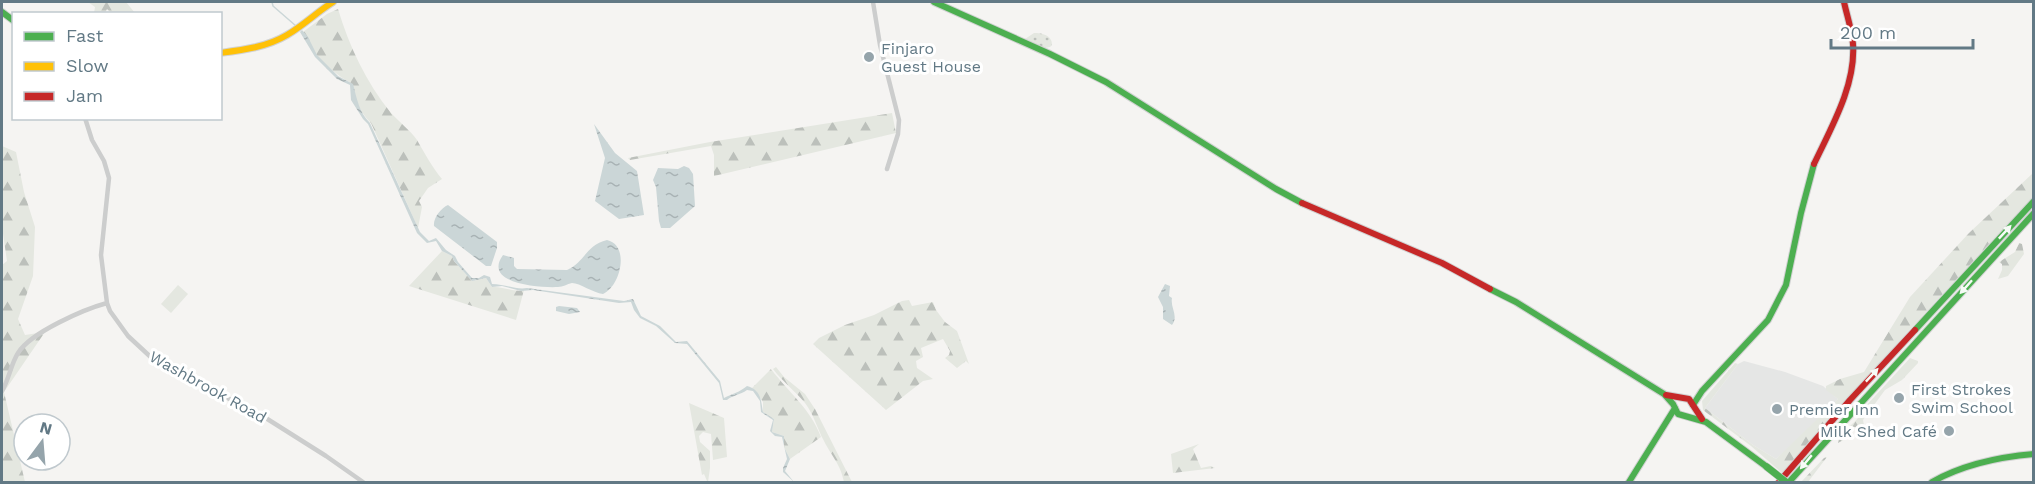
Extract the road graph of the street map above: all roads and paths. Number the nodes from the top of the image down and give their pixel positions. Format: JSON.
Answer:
{"nodes":[{"id":1,"x":333,"y":2,"type":"edge"},
{"id":2,"x":873,"y":2,"type":"edge"},
{"id":3,"x":934,"y":2,"type":"edge"},
{"id":4,"x":1844,"y":2,"type":"edge"},
{"id":5,"x":222,"y":53,"type":"edge"},
{"id":6,"x":86,"y":120,"type":"edge"},
{"id":7,"x":887,"y":169,"type":"dead end"},
{"id":8,"x":2034,"y":201,"type":"edge"},
{"id":9,"x":2034,"y":213,"type":"edge"},
{"id":10,"x":107,"y":303,"type":"junction"},
{"id":11,"x":2,"y":391,"type":"edge"},
{"id":12,"x":1702,"y":391,"type":"junction"},
{"id":13,"x":1664,"y":394,"type":"junction"},
{"id":14,"x":1683,"y":398,"type":"junction"},
{"id":15,"x":1675,"y":407,"type":"junction"},
{"id":16,"x":1693,"y":407,"type":"junction"},
{"id":17,"x":1684,"y":416,"type":"junction"},
{"id":18,"x":1702,"y":419,"type":"junction"},
{"id":19,"x":1666,"y":425,"type":"junction"},
{"id":20,"x":2034,"y":454,"type":"edge"},
{"id":21,"x":363,"y":483,"type":"edge"},
{"id":22,"x":1629,"y":483,"type":"edge"},
{"id":23,"x":1779,"y":483,"type":"edge"},
{"id":24,"x":1788,"y":483,"type":"edge"},
{"id":25,"x":1932,"y":483,"type":"edge"}],
"edges":[{"from":1,"to":5,"type":"main road"},
{"from":2,"to":7,"type":"street"},
{"from":3,"to":13,"type":"main road"},
{"from":4,"to":12,"type":"main road"},
{"from":6,"to":10,"type":"street","name":"Washbrook Road"},
{"from":23,"to":8,"type":"main road","one_way":true},
{"from":9,"to":24,"type":"main road","one_way":true},
{"from":10,"to":11,"type":"street"},
{"from":10,"to":21,"type":"street","name":"Washbrook Road"},
{"from":12,"to":14,"type":"main road"},
{"from":12,"to":16,"type":"main road"},
{"from":13,"to":14,"type":"main road"},
{"from":13,"to":15,"type":"main road"},
{"from":14,"to":15,"type":"main road"},
{"from":14,"to":16,"type":"main road"},
{"from":15,"to":17,"type":"main road"},
{"from":15,"to":19,"type":"main road"},
{"from":16,"to":17,"type":"main road"},
{"from":16,"to":18,"type":"main road"},
{"from":17,"to":18,"type":"main road"},
{"from":17,"to":19,"type":"main road"},
{"from":18,"to":24,"type":"main road","bridge":true},
{"from":19,"to":22,"type":"main road"},
{"from":20,"to":25,"type":"main road"}]}
